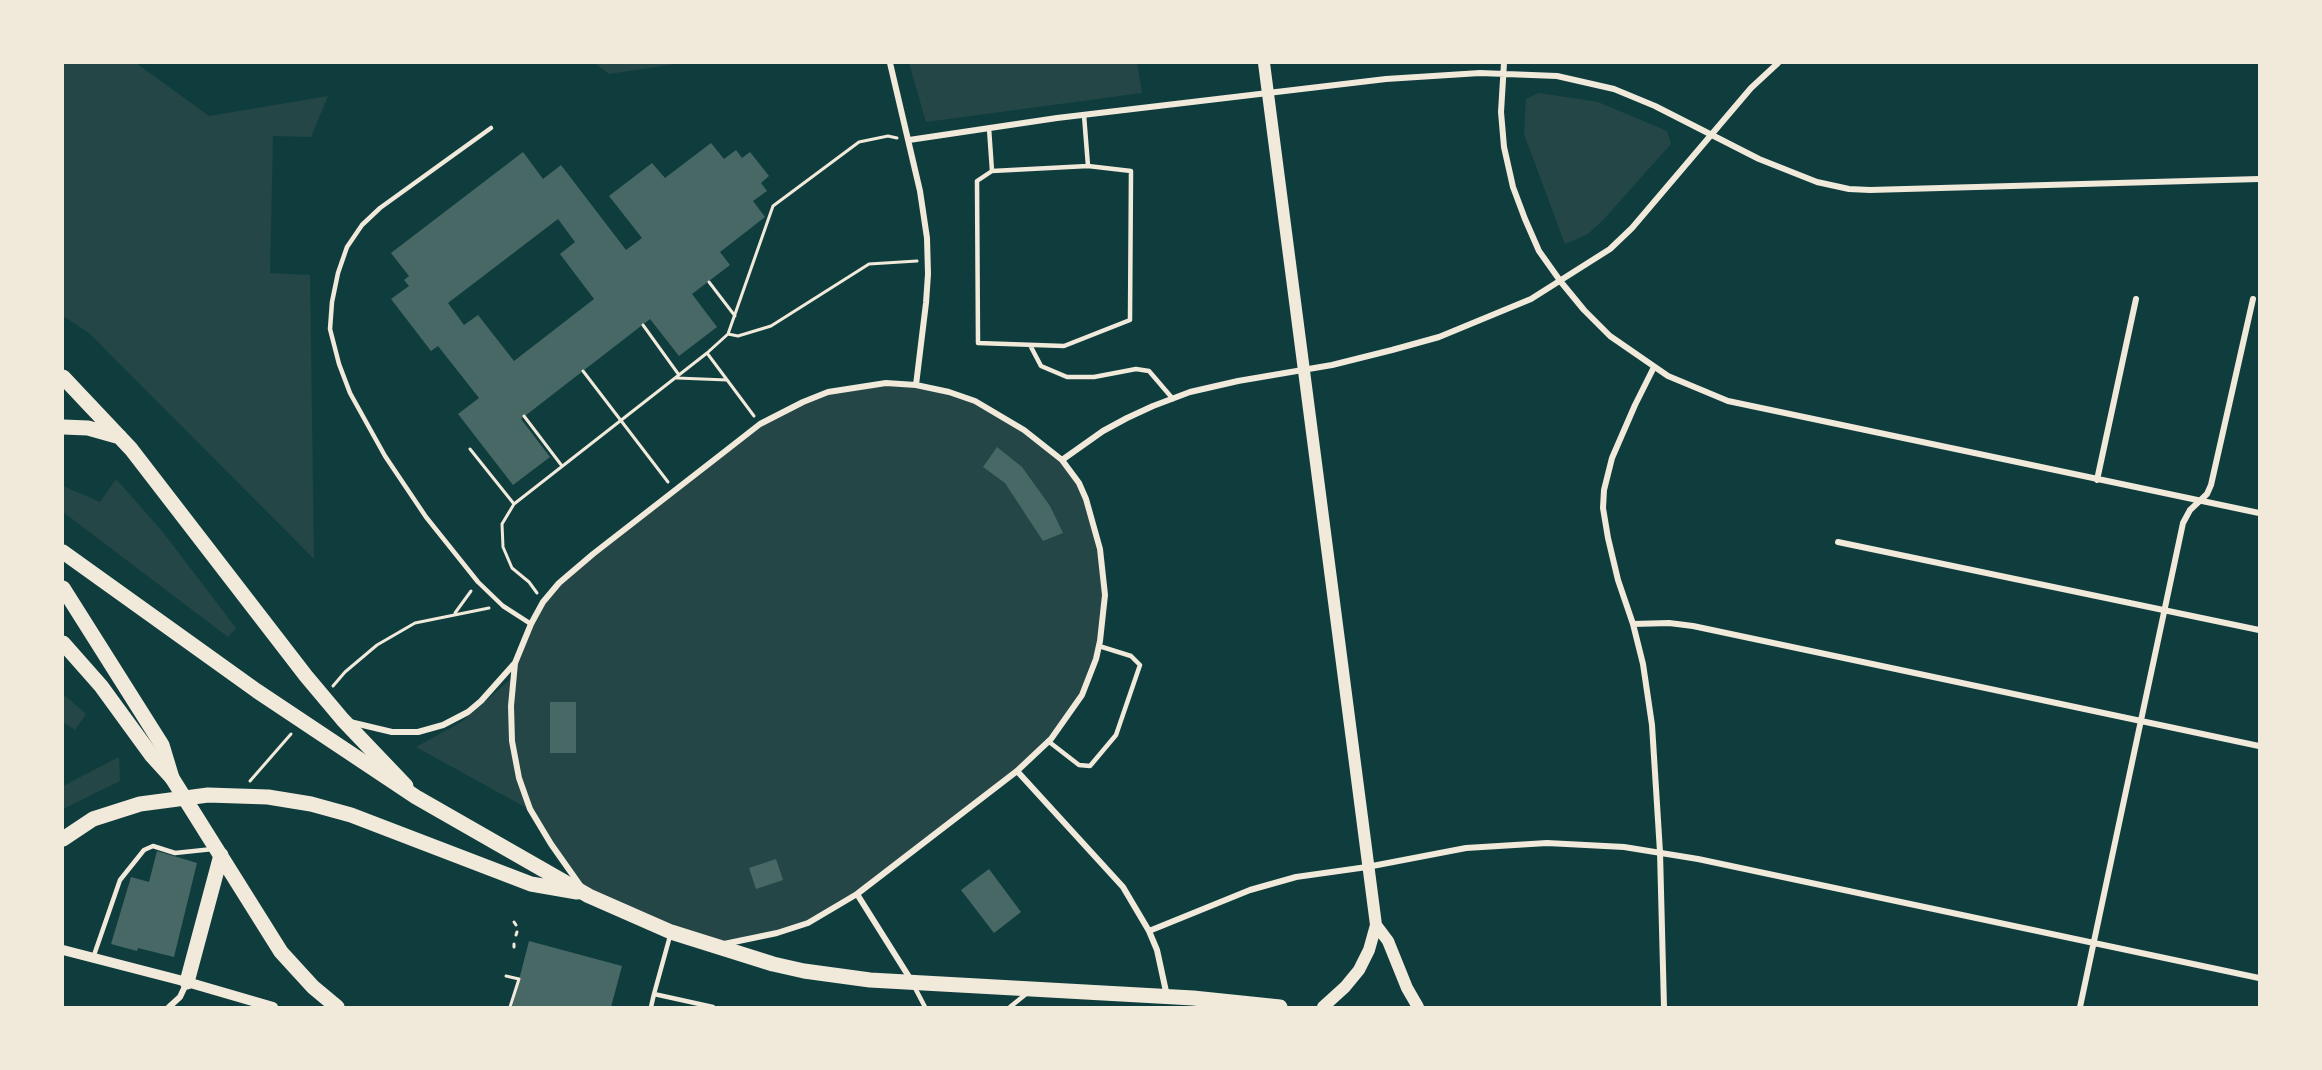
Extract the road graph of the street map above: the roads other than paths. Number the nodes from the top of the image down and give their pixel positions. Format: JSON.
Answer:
{"nodes":[{"id":1,"x":890,"y":63,"type":"edge"},
{"id":2,"x":1264,"y":63,"type":"edge"},
{"id":3,"x":1504,"y":63,"type":"edge"},
{"id":4,"x":1778,"y":63,"type":"edge"},
{"id":5,"x":1503,"y":74,"type":"junction"},
{"id":6,"x":1268,"y":93,"type":"junction"},
{"id":7,"x":1084,"y":115,"type":"junction"},
{"id":8,"x":491,"y":128,"type":"dead end"},
{"id":9,"x":988,"y":128,"type":"junction"},
{"id":10,"x":1710,"y":134,"type":"junction"},
{"id":11,"x":909,"y":140,"type":"junction"},
{"id":12,"x":1088,"y":166,"type":"junction"},
{"id":13,"x":992,"y":171,"type":"junction"},
{"id":14,"x":2259,"y":179,"type":"edge"},
{"id":15,"x":1561,"y":282,"type":"junction"},
{"id":16,"x":2136,"y":298,"type":"dead end"},
{"id":17,"x":2253,"y":299,"type":"dead end"},
{"id":18,"x":1030,"y":345,"type":"junction"},
{"id":19,"x":1654,"y":367,"type":"junction"},
{"id":20,"x":1303,"y":370,"type":"junction"},
{"id":21,"x":63,"y":377,"type":"edge"},
{"id":22,"x":916,"y":385,"type":"junction"},
{"id":23,"x":1173,"y":399,"type":"junction"},
{"id":24,"x":63,"y":427,"type":"edge"},
{"id":25,"x":120,"y":436,"type":"junction"},
{"id":26,"x":1062,"y":460,"type":"junction"},
{"id":27,"x":2097,"y":480,"type":"junction"},
{"id":28,"x":2201,"y":501,"type":"junction"},
{"id":29,"x":2259,"y":513,"type":"edge"},
{"id":30,"x":1838,"y":542,"type":"dead end"},
{"id":31,"x":63,"y":552,"type":"edge"},
{"id":32,"x":63,"y":588,"type":"edge"},
{"id":33,"x":2164,"y":610,"type":"junction"},
{"id":34,"x":531,"y":624,"type":"junction"},
{"id":35,"x":1633,"y":624,"type":"junction"},
{"id":36,"x":2259,"y":630,"type":"edge"},
{"id":37,"x":63,"y":642,"type":"edge"},
{"id":38,"x":1099,"y":646,"type":"junction"},
{"id":39,"x":515,"y":663,"type":"junction"},
{"id":40,"x":343,"y":720,"type":"junction"},
{"id":41,"x":2141,"y":720,"type":"junction"},
{"id":42,"x":1048,"y":741,"type":"junction"},
{"id":43,"x":2259,"y":746,"type":"edge"},
{"id":44,"x":1017,"y":771,"type":"junction"},
{"id":45,"x":172,"y":778,"type":"junction"},
{"id":46,"x":416,"y":797,"type":"junction"},
{"id":47,"x":63,"y":839,"type":"edge"},
{"id":48,"x":219,"y":852,"type":"junction"},
{"id":49,"x":1660,"y":852,"type":"junction"},
{"id":50,"x":1368,"y":867,"type":"junction"},
{"id":51,"x":586,"y":894,"type":"junction"},
{"id":52,"x":857,"y":894,"type":"junction"},
{"id":53,"x":1376,"y":925,"type":"junction"},
{"id":54,"x":1149,"y":930,"type":"junction"},
{"id":55,"x":671,"y":932,"type":"junction"},
{"id":56,"x":2094,"y":943,"type":"junction"},
{"id":57,"x":712,"y":946,"type":"junction"},
{"id":58,"x":63,"y":950,"type":"edge"},
{"id":59,"x":93,"y":958,"type":"junction"},
{"id":60,"x":2259,"y":978,"type":"edge"},
{"id":61,"x":188,"y":982,"type":"junction"},
{"id":62,"x":913,"y":984,"type":"junction"},
{"id":63,"x":1031,"y":991,"type":"junction"},
{"id":64,"x":654,"y":994,"type":"junction"},
{"id":65,"x":1167,"y":997,"type":"junction"},
{"id":66,"x":169,"y":1007,"type":"edge"},
{"id":67,"x":273,"y":1007,"type":"edge"},
{"id":68,"x":338,"y":1007,"type":"edge"},
{"id":69,"x":651,"y":1007,"type":"edge"},
{"id":70,"x":713,"y":1007,"type":"edge"},
{"id":71,"x":925,"y":1007,"type":"edge"},
{"id":72,"x":1010,"y":1007,"type":"edge"},
{"id":73,"x":1280,"y":1007,"type":"edge"},
{"id":74,"x":1323,"y":1007,"type":"edge"},
{"id":75,"x":1418,"y":1007,"type":"edge"},
{"id":76,"x":1664,"y":1007,"type":"edge"},
{"id":77,"x":2080,"y":1007,"type":"edge"}],
"edges":[{"from":1,"to":11,"type":"street"},
{"from":2,"to":6,"type":"main road"},
{"from":3,"to":5,"type":"street"},
{"from":4,"to":10,"type":"street"},
{"from":5,"to":6,"type":"street"},
{"from":5,"to":10,"type":"street"},
{"from":5,"to":15,"type":"street"},
{"from":6,"to":7,"type":"street"},
{"from":6,"to":20,"type":"main road"},
{"from":7,"to":9,"type":"street"},
{"from":7,"to":12,"type":"lane"},
{"from":8,"to":34,"type":"lane"},
{"from":9,"to":11,"type":"street"},
{"from":9,"to":13,"type":"lane"},
{"from":10,"to":14,"type":"street"},
{"from":10,"to":15,"type":"street"},
{"from":11,"to":22,"type":"street"},
{"from":12,"to":13,"type":"lane"},
{"from":12,"to":18,"type":"lane"},
{"from":13,"to":18,"type":"lane"},
{"from":15,"to":19,"type":"street"},
{"from":15,"to":20,"type":"street"},
{"from":16,"to":27,"type":"street"},
{"from":17,"to":28,"type":"street"},
{"from":18,"to":23,"type":"lane"},
{"from":19,"to":27,"type":"street"},
{"from":19,"to":35,"type":"street"},
{"from":20,"to":23,"type":"street"},
{"from":20,"to":50,"type":"main road"},
{"from":21,"to":25,"type":"main road"},
{"from":22,"to":26,"type":"street"},
{"from":22,"to":34,"type":"street"},
{"from":23,"to":26,"type":"street"},
{"from":24,"to":25,"type":"main road"},
{"from":25,"to":40,"type":"main road"},
{"from":26,"to":38,"type":"street"},
{"from":27,"to":28,"type":"street"},
{"from":28,"to":29,"type":"street"},
{"from":28,"to":33,"type":"street"},
{"from":30,"to":33,"type":"street"},
{"from":31,"to":46,"type":"main road"},
{"from":32,"to":45,"type":"main road"},
{"from":33,"to":36,"type":"street"},
{"from":33,"to":41,"type":"street"},
{"from":34,"to":39,"type":"street"},
{"from":35,"to":41,"type":"street"},
{"from":35,"to":49,"type":"street"},
{"from":37,"to":45,"type":"main road"},
{"from":38,"to":42,"type":"street"},
{"from":38,"to":42,"type":"lane"},
{"from":39,"to":40,"type":"street"},
{"from":39,"to":51,"type":"street"},
{"from":40,"to":46,"type":"main road"},
{"from":41,"to":43,"type":"street"},
{"from":41,"to":56,"type":"street"},
{"from":42,"to":44,"type":"street"},
{"from":44,"to":52,"type":"street"},
{"from":44,"to":54,"type":"street"},
{"from":45,"to":48,"type":"main road"},
{"from":46,"to":51,"type":"main road"},
{"from":47,"to":51,"type":"main road"},
{"from":48,"to":59,"type":"lane"},
{"from":48,"to":61,"type":"main road"},
{"from":48,"to":68,"type":"main road"},
{"from":49,"to":50,"type":"street"},
{"from":49,"to":56,"type":"street"},
{"from":49,"to":76,"type":"street"},
{"from":50,"to":53,"type":"main road"},
{"from":50,"to":54,"type":"street"},
{"from":51,"to":55,"type":"main road"},
{"from":52,"to":57,"type":"street"},
{"from":52,"to":62,"type":"street"},
{"from":53,"to":74,"type":"main road"},
{"from":53,"to":75,"type":"main road"},
{"from":54,"to":65,"type":"street"},
{"from":55,"to":57,"type":"main road"},
{"from":55,"to":64,"type":"lane"},
{"from":56,"to":60,"type":"street"},
{"from":56,"to":77,"type":"street"},
{"from":57,"to":62,"type":"main road"},
{"from":58,"to":59,"type":"street"},
{"from":59,"to":61,"type":"street"},
{"from":61,"to":66,"type":"street"},
{"from":61,"to":67,"type":"street"},
{"from":62,"to":63,"type":"main road"},
{"from":62,"to":71,"type":"lane"},
{"from":63,"to":65,"type":"main road"},
{"from":63,"to":72,"type":"lane"},
{"from":64,"to":69,"type":"lane"},
{"from":64,"to":70,"type":"lane"},
{"from":65,"to":73,"type":"main road"}]}
